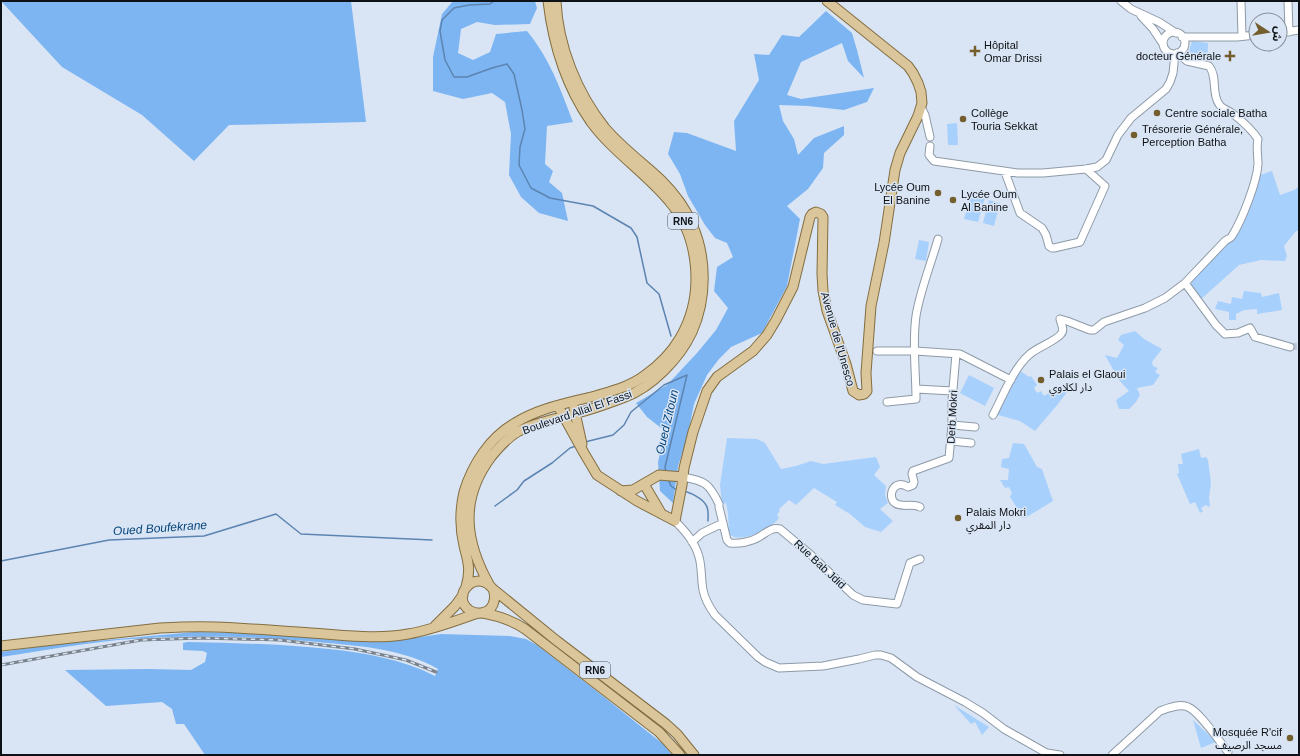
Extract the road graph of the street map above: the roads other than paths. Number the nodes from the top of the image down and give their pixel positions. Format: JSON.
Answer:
{"nodes":[{"id":1,"x":548,"y":1,"type":"edge"},
{"id":2,"x":556,"y":1,"type":"edge"},
{"id":3,"x":827,"y":1,"type":"edge"},
{"id":4,"x":1121,"y":1,"type":"edge"},
{"id":5,"x":1241,"y":1,"type":"edge"},
{"id":6,"x":1288,"y":1,"type":"edge"},
{"id":7,"x":1139,"y":13,"type":"junction"},
{"id":8,"x":1299,"y":30,"type":"edge"},
{"id":9,"x":1289,"y":32,"type":"joint"},
{"id":10,"x":1180,"y":35,"type":"junction"},
{"id":11,"x":1242,"y":36,"type":"junction"},
{"id":12,"x":1248,"y":36,"type":"edge"},
{"id":13,"x":1163,"y":44,"type":"junction"},
{"id":14,"x":1176,"y":54,"type":"junction"},
{"id":15,"x":921,"y":107,"type":"junction"},
{"id":16,"x":930,"y":137,"type":"dead end"},
{"id":17,"x":930,"y":146,"type":"dead end"},
{"id":18,"x":625,"y":152,"type":"junction"},
{"id":19,"x":1086,"y":169,"type":"junction"},
{"id":20,"x":1005,"y":172,"type":"junction"},
{"id":21,"x":689,"y":225,"type":"junction"},
{"id":22,"x":938,"y":239,"type":"dead end"},
{"id":23,"x":1185,"y":283,"type":"junction"},
{"id":24,"x":1290,"y":347,"type":"tunnel mouth"},
{"id":25,"x":873,"y":350,"type":"junction"},
{"id":26,"x":915,"y":351,"type":"junction"},
{"id":27,"x":956,"y":354,"type":"junction"},
{"id":28,"x":1011,"y":380,"type":"junction"},
{"id":29,"x":916,"y":389,"type":"junction"},
{"id":30,"x":953,"y":391,"type":"junction"},
{"id":31,"x":574,"y":402,"type":"junction"},
{"id":32,"x":886,"y":402,"type":"dead end"},
{"id":33,"x":558,"y":406,"type":"junction"},
{"id":34,"x":575,"y":413,"type":"junction"},
{"id":35,"x":993,"y":415,"type":"dead end"},
{"id":36,"x":563,"y":416,"type":"junction"},
{"id":37,"x":952,"y":424,"type":"junction"},
{"id":38,"x":975,"y":428,"type":"dead end"},
{"id":39,"x":951,"y":441,"type":"junction"},
{"id":40,"x":971,"y":442,"type":"dead end"},
{"id":41,"x":584,"y":454,"type":"junction"},
{"id":42,"x":680,"y":479,"type":"junction"},
{"id":43,"x":644,"y":484,"type":"junction"},
{"id":44,"x":621,"y":491,"type":"junction"},
{"id":45,"x":920,"y":507,"type":"dead end"},
{"id":46,"x":661,"y":513,"type":"junction"},
{"id":47,"x":675,"y":521,"type":"junction"},
{"id":48,"x":723,"y":523,"type":"junction"},
{"id":49,"x":692,"y":542,"type":"junction"},
{"id":50,"x":920,"y":559,"type":"dead end"},
{"id":51,"x":466,"y":586,"type":"junction"},
{"id":52,"x":491,"y":588,"type":"junction"},
{"id":53,"x":462,"y":595,"type":"junction"},
{"id":54,"x":480,"y":613,"type":"junction"},
{"id":55,"x":432,"y":628,"type":"junction"},
{"id":56,"x":1,"y":646,"type":"edge"},
{"id":57,"x":1228,"y":752,"type":"dead end"},
{"id":58,"x":1048,"y":754,"type":"edge"},
{"id":59,"x":680,"y":755,"type":"edge"},
{"id":60,"x":694,"y":755,"type":"edge"},
{"id":61,"x":1060,"y":755,"type":"edge"},
{"id":62,"x":1112,"y":755,"type":"edge"}],
"edges":[{"from":1,"to":18,"type":"main road","name":"Boulevard Allal El Fassi","number":"RN6"},
{"from":2,"to":18,"type":"main road","name":"Boulevard Allal El Fassi","number":"RN6"},
{"from":3,"to":15,"type":"main road","name":"Avenue de l'Unesco"},
{"from":4,"to":7,"type":"street"},
{"from":5,"to":11,"type":"street"},
{"from":6,"to":9,"type":"street"},
{"from":7,"to":10,"type":"street"},
{"from":7,"to":13,"type":"street"},
{"from":8,"to":9,"type":"street"},
{"from":10,"to":11,"type":"street"},
{"from":10,"to":13,"type":"street"},
{"from":10,"to":14,"type":"street"},
{"from":11,"to":12,"type":"street"},
{"from":13,"to":14,"type":"street"},
{"from":14,"to":19,"type":"street"},
{"from":14,"to":23,"type":"street"},
{"from":15,"to":16,"type":"street"},
{"from":15,"to":25,"type":"main road","name":"Avenue de l'Unesco"},
{"from":17,"to":20,"type":"street"},
{"from":18,"to":21,"type":"main road","name":"Boulevard Allal El Fassi","number":"RN6"},
{"from":19,"to":20,"type":"street"},
{"from":19,"to":20,"type":"street"},
{"from":21,"to":31,"type":"main road","name":"Boulevard Allal El Fassi","number":"RN6"},
{"from":21,"to":34,"type":"main road","name":"Boulevard Allal El Fassi","number":"RN6"},
{"from":22,"to":26,"type":"street"},
{"from":23,"to":24,"type":"street"},
{"from":23,"to":28,"type":"street"},
{"from":25,"to":26,"type":"street"},
{"from":25,"to":42,"type":"main road","name":"Avenue de l'Unesco"},
{"from":26,"to":27,"type":"street"},
{"from":26,"to":29,"type":"street"},
{"from":27,"to":28,"type":"street"},
{"from":27,"to":30,"type":"street","name":"Derb Mokri"},
{"from":28,"to":35,"type":"street"},
{"from":29,"to":30,"type":"street"},
{"from":29,"to":32,"type":"street"},
{"from":30,"to":37,"type":"street","name":"Derb Mokri"},
{"from":31,"to":33,"type":"main road","name":"Boulevard Allal El Fassi","number":"RN6"},
{"from":31,"to":34,"type":"main road"},
{"from":33,"to":36,"type":"main road"},
{"from":33,"to":51,"type":"main road","name":"Boulevard Allal El Fassi","number":"RN6"},
{"from":34,"to":36,"type":"main road","name":"Boulevard Allal El Fassi","number":"RN6"},
{"from":34,"to":41,"type":"main road"},
{"from":36,"to":41,"type":"main road"},
{"from":36,"to":52,"type":"main road","name":"Boulevard Allal El Fassi","number":"RN6"},
{"from":37,"to":38,"type":"street"},
{"from":37,"to":39,"type":"street","name":"Derb Mokri"},
{"from":39,"to":40,"type":"street"},
{"from":39,"to":45,"type":"street","name":"Derb Mokri"},
{"from":41,"to":44,"type":"main road"},
{"from":42,"to":43,"type":"main road","name":"Rue Bab Jdid"},
{"from":42,"to":47,"type":"main road","name":"Avenue de l'Unesco"},
{"from":42,"to":48,"type":"street","name":"Rue Bab Jdid"},
{"from":43,"to":44,"type":"main road","name":"Rue Bab Jdid"},
{"from":43,"to":46,"type":"main road"},
{"from":44,"to":46,"type":"main road"},
{"from":46,"to":47,"type":"main road"},
{"from":47,"to":49,"type":"street"},
{"from":48,"to":49,"type":"street"},
{"from":48,"to":50,"type":"street","name":"Rue Bab Jdid"},
{"from":49,"to":58,"type":"street"},
{"from":51,"to":52,"type":"main road","number":"RN6"},
{"from":51,"to":53,"type":"main road","number":"RN6"},
{"from":52,"to":54,"type":"main road"},
{"from":52,"to":60,"type":"main road","name":"Boulevard Allal El Fassi","number":"RN6"},
{"from":53,"to":54,"type":"main road","number":"RN6"},
{"from":53,"to":55,"type":"main road"},
{"from":54,"to":55,"type":"main road"},
{"from":54,"to":59,"type":"main road","number":"RN6"},
{"from":55,"to":56,"type":"main road"},
{"from":57,"to":62,"type":"street"},
{"from":58,"to":61,"type":"street"}]}
